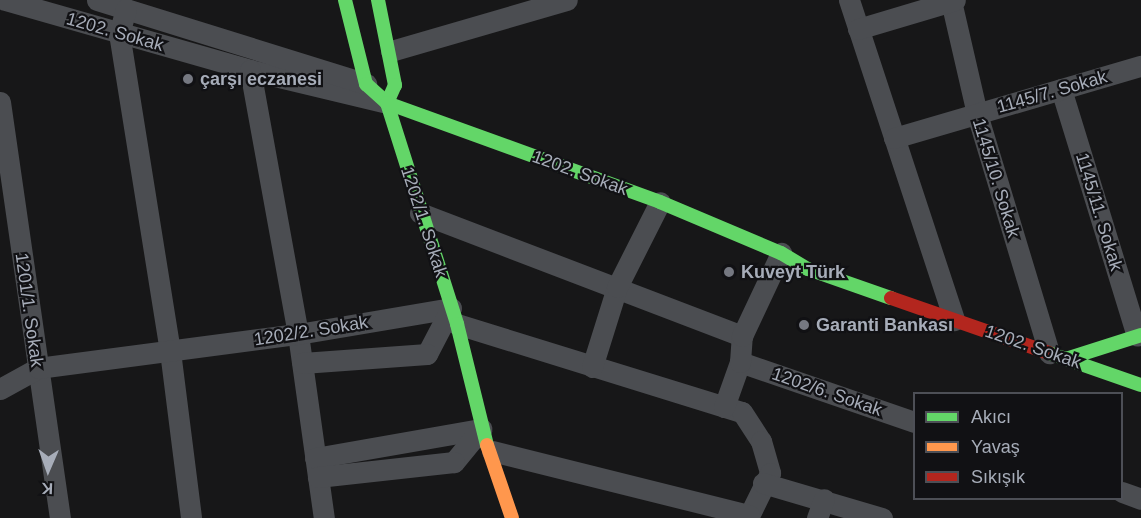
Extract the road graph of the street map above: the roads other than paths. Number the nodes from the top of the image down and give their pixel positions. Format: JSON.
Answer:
{"nodes":[{"id":1,"x":5,"y":0,"type":"edge"},
{"id":2,"x":97,"y":0,"type":"edge"},
{"id":3,"x":345,"y":0,"type":"edge"},
{"id":4,"x":378,"y":0,"type":"edge"},
{"id":5,"x":567,"y":0,"type":"edge"},
{"id":6,"x":849,"y":0,"type":"edge"},
{"id":7,"x":953,"y":1,"type":"edge"},
{"id":8,"x":126,"y":9,"type":"junction"},
{"id":9,"x":858,"y":29,"type":"junction"},
{"id":10,"x":119,"y":33,"type":"junction"},
{"id":11,"x":391,"y":51,"type":"junction"},
{"id":12,"x":1141,"y":66,"type":"edge"},
{"id":13,"x":250,"y":70,"type":"junction"},
{"id":14,"x":366,"y":84,"type":"junction"},
{"id":15,"x":1061,"y":89,"type":"junction"},
{"id":16,"x":0,"y":102,"type":"edge"},
{"id":17,"x":387,"y":103,"type":"junction"},
{"id":18,"x":977,"y":114,"type":"junction"},
{"id":19,"x":894,"y":138,"type":"junction"},
{"id":20,"x":6,"y":190,"type":"edge"},
{"id":21,"x":660,"y":202,"type":"junction"},
{"id":22,"x":420,"y":213,"type":"junction"},
{"id":23,"x":781,"y":253,"type":"junction"},
{"id":24,"x":617,"y":287,"type":"junction"},
{"id":25,"x":454,"y":316,"type":"junction"},
{"id":26,"x":954,"y":320,"type":"junction"},
{"id":27,"x":298,"y":334,"type":"junction"},
{"id":28,"x":1139,"y":335,"type":"edge"},
{"id":29,"x":742,"y":336,"type":"junction"},
{"id":30,"x":170,"y":351,"type":"junction"},
{"id":31,"x":1058,"y":356,"type":"junction"},
{"id":32,"x":740,"y":362,"type":"junction"},
{"id":33,"x":302,"y":363,"type":"junction"},
{"id":34,"x":592,"y":367,"type":"junction"},
{"id":35,"x":38,"y":368,"type":"junction"},
{"id":36,"x":1141,"y":374,"type":"edge"},
{"id":37,"x":1124,"y":379,"type":"junction"},
{"id":38,"x":1141,"y":385,"type":"edge"},
{"id":39,"x":0,"y":389,"type":"edge"},
{"id":40,"x":724,"y":407,"type":"junction"},
{"id":41,"x":913,"y":421,"type":"edge"},
{"id":42,"x":481,"y":429,"type":"junction"},
{"id":43,"x":492,"y":451,"type":"junction"},
{"id":44,"x":316,"y":468,"type":"junction"},
{"id":45,"x":763,"y":483,"type":"junction"},
{"id":46,"x":1123,"y":492,"type":"edge"},
{"id":47,"x":1141,"y":499,"type":"edge"},
{"id":48,"x":821,"y":508,"type":"edge"},
{"id":49,"x":748,"y":516,"type":"edge"},
{"id":50,"x":60,"y":518,"type":"edge"},
{"id":51,"x":191,"y":518,"type":"edge"},
{"id":52,"x":324,"y":518,"type":"edge"},
{"id":53,"x":512,"y":518,"type":"edge"},
{"id":54,"x":882,"y":518,"type":"edge"}],
"edges":[{"from":1,"to":10,"type":"street","name":"1202. Sokak"},
{"from":2,"to":8,"type":"street","name":"1202. Sokak"},
{"from":3,"to":14,"type":"street"},
{"from":4,"to":11,"type":"street"},
{"from":5,"to":11,"type":"street"},
{"from":6,"to":9,"type":"street"},
{"from":7,"to":9,"type":"street"},
{"from":7,"to":18,"type":"street","name":"1145/10. Sokak"},
{"from":8,"to":10,"type":"street"},
{"from":8,"to":14,"type":"street","name":"1202. Sokak"},
{"from":9,"to":19,"type":"street"},
{"from":10,"to":13,"type":"street","name":"1202. Sokak"},
{"from":10,"to":30,"type":"street"},
{"from":11,"to":17,"type":"street"},
{"from":12,"to":15,"type":"street","name":"1145/7. Sokak"},
{"from":13,"to":17,"type":"street","name":"1202. Sokak"},
{"from":13,"to":27,"type":"street"},
{"from":14,"to":17,"type":"street"},
{"from":15,"to":18,"type":"street","name":"1145/7. Sokak"},
{"from":15,"to":28,"type":"street","name":"1145/11. Sokak"},
{"from":16,"to":20,"type":"street","name":"1201/1. Sokak"},
{"from":17,"to":21,"type":"street","name":"1202. Sokak"},
{"from":17,"to":22,"type":"street","name":"1202/1. Sokak"},
{"from":18,"to":19,"type":"street","name":"1145/7. Sokak"},
{"from":18,"to":31,"type":"street","name":"1145/10. Sokak"},
{"from":19,"to":26,"type":"street"},
{"from":20,"to":35,"type":"street","name":"1201/1. Sokak"},
{"from":21,"to":23,"type":"street","name":"1202. Sokak"},
{"from":21,"to":24,"type":"street"},
{"from":22,"to":24,"type":"street"},
{"from":22,"to":25,"type":"street","name":"1202/1. Sokak"},
{"from":23,"to":26,"type":"street","name":"1202. Sokak"},
{"from":23,"to":29,"type":"street"},
{"from":24,"to":29,"type":"street"},
{"from":24,"to":34,"type":"street"},
{"from":25,"to":27,"type":"street","name":"1202/2. Sokak"},
{"from":25,"to":33,"type":"street","name":"1202/2. Sokak"},
{"from":25,"to":34,"type":"street","name":"1202/2. Sokak"},
{"from":25,"to":42,"type":"street","name":"1202/1. Sokak"},
{"from":26,"to":31,"type":"street","name":"1202. Sokak"},
{"from":27,"to":30,"type":"street","name":"1202/2. Sokak"},
{"from":27,"to":33,"type":"street"},
{"from":28,"to":31,"type":"street"},
{"from":29,"to":32,"type":"street"},
{"from":30,"to":35,"type":"street","name":"1202/2. Sokak"},
{"from":30,"to":51,"type":"street"},
{"from":31,"to":37,"type":"street","name":"1202. Sokak"},
{"from":32,"to":40,"type":"street"},
{"from":32,"to":41,"type":"street","name":"1202/6. Sokak"},
{"from":33,"to":44,"type":"street"},
{"from":34,"to":40,"type":"street","name":"1202/2. Sokak"},
{"from":35,"to":39,"type":"street","name":"1202/2. Sokak"},
{"from":35,"to":50,"type":"street","name":"1201/1. Sokak"},
{"from":36,"to":37,"type":"street"},
{"from":37,"to":38,"type":"street","name":"1202. Sokak"},
{"from":40,"to":45,"type":"street","name":"1202/2. Sokak"},
{"from":42,"to":43,"type":"street","name":"1202/1. Sokak"},
{"from":42,"to":44,"type":"street"},
{"from":43,"to":49,"type":"street"},
{"from":43,"to":53,"type":"street","name":"1202/1. Sokak"},
{"from":44,"to":52,"type":"street"},
{"from":45,"to":48,"type":"street"},
{"from":45,"to":49,"type":"street"},
{"from":46,"to":47,"type":"street"},
{"from":48,"to":54,"type":"street"}]}
